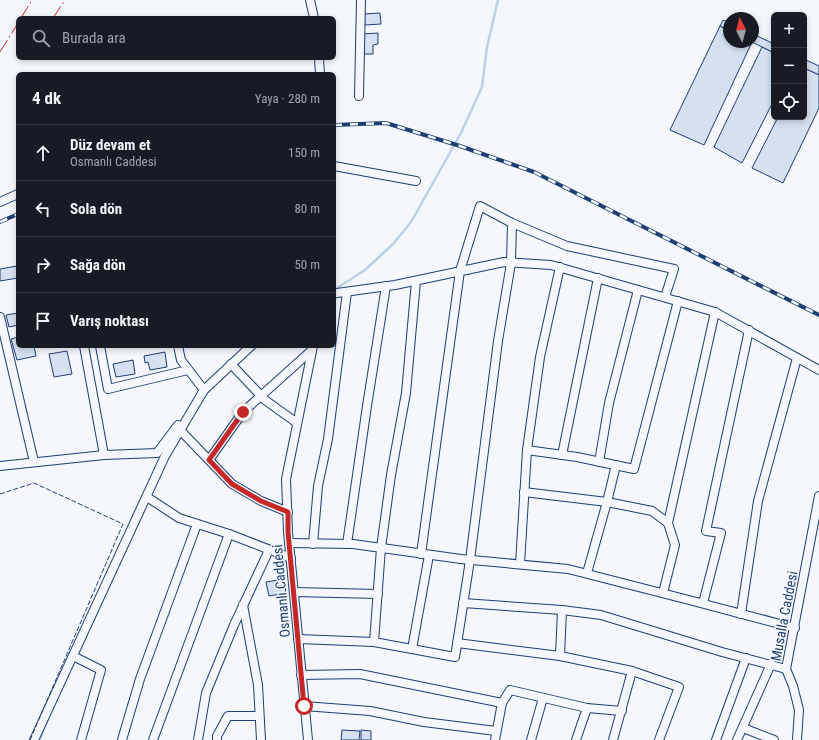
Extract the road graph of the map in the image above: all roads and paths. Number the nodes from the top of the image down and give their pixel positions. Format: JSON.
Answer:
{"nodes":[{"id":1,"x":310,"y":0,"type":"edge"},
{"id":2,"x":360,"y":0,"type":"edge"},
{"id":3,"x":314,"y":16,"type":"edge"},
{"id":4,"x":319,"y":60,"type":"edge"},
{"id":5,"x":320,"y":72,"type":"edge"},
{"id":6,"x":359,"y":96,"type":"dead end"},
{"id":7,"x":336,"y":166,"type":"edge"},
{"id":8,"x":416,"y":181,"type":"dead end"},
{"id":9,"x":16,"y":195,"type":"edge"},
{"id":10,"x":0,"y":202,"type":"edge"},
{"id":11,"x":512,"y":223,"type":"junction"},
{"id":12,"x":511,"y":263,"type":"junction"},
{"id":13,"x":560,"y":267,"type":"junction"},
{"id":14,"x":460,"y":272,"type":"junction"},
{"id":15,"x":598,"y":278,"type":"junction"},
{"id":16,"x":416,"y":281,"type":"junction"},
{"id":17,"x":386,"y":286,"type":"junction"},
{"id":18,"x":638,"y":290,"type":"junction"},
{"id":19,"x":347,"y":292,"type":"junction"},
{"id":20,"x":336,"y":294,"type":"edge"},
{"id":21,"x":666,"y":297,"type":"junction"},
{"id":22,"x":678,"y":301,"type":"junction"},
{"id":23,"x":715,"y":312,"type":"junction"},
{"id":24,"x":0,"y":317,"type":"edge"},
{"id":25,"x":749,"y":330,"type":"junction"},
{"id":26,"x":84,"y":348,"type":"edge"},
{"id":27,"x":100,"y":348,"type":"edge"},
{"id":28,"x":178,"y":348,"type":"edge"},
{"id":29,"x":249,"y":348,"type":"edge"},
{"id":30,"x":312,"y":348,"type":"edge"},
{"id":31,"x":797,"y":358,"type":"junction"},
{"id":32,"x":231,"y":364,"type":"junction"},
{"id":33,"x":188,"y":370,"type":"junction"},
{"id":34,"x":819,"y":370,"type":"edge"},
{"id":35,"x":204,"y":390,"type":"junction"},
{"id":36,"x":261,"y":396,"type":"junction"},
{"id":37,"x":297,"y":423,"type":"junction"},
{"id":38,"x":180,"y":430,"type":"junction"},
{"id":39,"x":527,"y":450,"type":"junction"},
{"id":40,"x":104,"y":455,"type":"junction"},
{"id":41,"x":562,"y":455,"type":"junction"},
{"id":42,"x":209,"y":460,"type":"junction"},
{"id":43,"x":34,"y":462,"type":"junction"},
{"id":44,"x":600,"y":462,"type":"junction"},
{"id":45,"x":616,"y":465,"type":"junction"},
{"id":46,"x":0,"y":466,"type":"edge"},
{"id":47,"x":524,"y":492,"type":"junction"},
{"id":48,"x":819,"y":496,"type":"edge"},
{"id":49,"x":147,"y":497,"type":"junction"},
{"id":50,"x":607,"y":502,"type":"junction"},
{"id":51,"x":288,"y":512,"type":"junction"},
{"id":52,"x":668,"y":523,"type":"junction"},
{"id":53,"x":197,"y":524,"type":"junction"},
{"id":54,"x":229,"y":534,"type":"junction"},
{"id":55,"x":289,"y":544,"type":"junction"},
{"id":56,"x":312,"y":544,"type":"junction"},
{"id":57,"x":348,"y":544,"type":"junction"},
{"id":58,"x":381,"y":548,"type":"junction"},
{"id":59,"x":269,"y":550,"type":"junction"},
{"id":60,"x":425,"y":554,"type":"junction"},
{"id":61,"x":291,"y":558,"type":"junction"},
{"id":62,"x":470,"y":560,"type":"junction"},
{"id":63,"x":520,"y":564,"type":"junction"},
{"id":64,"x":587,"y":573,"type":"junction"},
{"id":65,"x":294,"y":592,"type":"junction"},
{"id":66,"x":663,"y":593,"type":"junction"},
{"id":67,"x":378,"y":594,"type":"junction"},
{"id":68,"x":463,"y":603,"type":"junction"},
{"id":69,"x":703,"y":603,"type":"junction"},
{"id":70,"x":243,"y":605,"type":"junction"},
{"id":71,"x":562,"y":610,"type":"junction"},
{"id":72,"x":741,"y":614,"type":"junction"},
{"id":73,"x":795,"y":628,"type":"junction"},
{"id":74,"x":298,"y":639,"type":"junction"},
{"id":75,"x":374,"y":642,"type":"junction"},
{"id":76,"x":457,"y":643,"type":"junction"},
{"id":77,"x":412,"y":649,"type":"junction"},
{"id":78,"x":73,"y":656,"type":"junction"},
{"id":79,"x":560,"y":656,"type":"junction"},
{"id":80,"x":746,"y":658,"type":"junction"},
{"id":81,"x":771,"y":664,"type":"junction"},
{"id":82,"x":786,"y":669,"type":"junction"},
{"id":83,"x":632,"y":672,"type":"junction"},
{"id":84,"x":301,"y":675,"type":"junction"},
{"id":85,"x":544,"y":698,"type":"junction"},
{"id":86,"x":502,"y":703,"type":"junction"},
{"id":87,"x":304,"y":706,"type":"junction"},
{"id":88,"x":587,"y":708,"type":"junction"},
{"id":89,"x":622,"y":711,"type":"junction"},
{"id":90,"x":259,"y":716,"type":"junction"},
{"id":91,"x":742,"y":728,"type":"junction"},
{"id":92,"x":496,"y":731,"type":"junction"},
{"id":93,"x":34,"y":740,"type":"edge"},
{"id":94,"x":82,"y":740,"type":"edge"},
{"id":95,"x":122,"y":740,"type":"edge"},
{"id":96,"x":153,"y":740,"type":"edge"},
{"id":97,"x":198,"y":740,"type":"edge"},
{"id":98,"x":217,"y":740,"type":"edge"},
{"id":99,"x":261,"y":740,"type":"edge"},
{"id":100,"x":308,"y":740,"type":"edge"},
{"id":101,"x":494,"y":740,"type":"edge"},
{"id":102,"x":531,"y":740,"type":"edge"},
{"id":103,"x":576,"y":740,"type":"edge"},
{"id":104,"x":613,"y":740,"type":"edge"},
{"id":105,"x":659,"y":740,"type":"edge"},
{"id":106,"x":716,"y":740,"type":"edge"},
{"id":107,"x":737,"y":740,"type":"edge"},
{"id":108,"x":774,"y":740,"type":"edge"},
{"id":109,"x":797,"y":740,"type":"edge"}],
"edges":[{"from":1,"to":3,"type":"street"},
{"from":2,"to":6,"type":"street"},
{"from":4,"to":5,"type":"street"},
{"from":7,"to":8,"type":"street"},
{"from":9,"to":10,"type":"street"},
{"from":11,"to":12,"type":"street"},
{"from":11,"to":14,"type":"street"},
{"from":11,"to":21,"type":"street"},
{"from":12,"to":13,"type":"street"},
{"from":12,"to":14,"type":"street"},
{"from":12,"to":62,"type":"street"},
{"from":13,"to":15,"type":"street"},
{"from":13,"to":39,"type":"street"},
{"from":14,"to":16,"type":"street"},
{"from":14,"to":60,"type":"street"},
{"from":15,"to":18,"type":"street"},
{"from":15,"to":41,"type":"street"},
{"from":16,"to":17,"type":"street"},
{"from":16,"to":58,"type":"street"},
{"from":17,"to":19,"type":"street"},
{"from":17,"to":57,"type":"street"},
{"from":18,"to":21,"type":"street"},
{"from":18,"to":44,"type":"street"},
{"from":19,"to":20,"type":"street"},
{"from":19,"to":56,"type":"street"},
{"from":21,"to":22,"type":"street"},
{"from":22,"to":23,"type":"street"},
{"from":22,"to":45,"type":"street"},
{"from":23,"to":25,"type":"street"},
{"from":23,"to":52,"type":"street"},
{"from":24,"to":43,"type":"street"},
{"from":25,"to":31,"type":"street"},
{"from":25,"to":69,"type":"street"},
{"from":26,"to":40,"type":"street"},
{"from":27,"to":33,"type":"street"},
{"from":28,"to":33,"type":"street"},
{"from":29,"to":32,"type":"street"},
{"from":30,"to":36,"type":"street"},
{"from":30,"to":37,"type":"street","name":"Osmanlı Caddesi"},
{"from":31,"to":34,"type":"street"},
{"from":31,"to":72,"type":"street"},
{"from":32,"to":35,"type":"street"},
{"from":32,"to":36,"type":"street"},
{"from":33,"to":35,"type":"street"},
{"from":35,"to":38,"type":"street"},
{"from":35,"to":40,"type":"street"},
{"from":36,"to":37,"type":"street"},
{"from":36,"to":42,"type":"street"},
{"from":37,"to":51,"type":"street","name":"Osmanlı Caddesi"},
{"from":38,"to":42,"type":"street"},
{"from":38,"to":49,"type":"street"},
{"from":39,"to":41,"type":"street"},
{"from":39,"to":47,"type":"street"},
{"from":40,"to":43,"type":"street"},
{"from":41,"to":44,"type":"street"},
{"from":42,"to":51,"type":"street"},
{"from":43,"to":46,"type":"street"},
{"from":44,"to":45,"type":"street"},
{"from":45,"to":50,"type":"street"},
{"from":47,"to":50,"type":"street"},
{"from":47,"to":63,"type":"street"},
{"from":48,"to":73,"type":"street","name":"Musalla Caddesi"},
{"from":49,"to":53,"type":"street"},
{"from":49,"to":78,"type":"street"},
{"from":50,"to":52,"type":"street"},
{"from":50,"to":64,"type":"street"},
{"from":51,"to":55,"type":"street","name":"Osmanlı Caddesi"},
{"from":52,"to":66,"type":"street"},
{"from":53,"to":54,"type":"street"},
{"from":53,"to":95,"type":"street"},
{"from":54,"to":59,"type":"street"},
{"from":54,"to":96,"type":"street"},
{"from":55,"to":56,"type":"street"},
{"from":55,"to":61,"type":"street","name":"Osmanlı Caddesi"},
{"from":56,"to":57,"type":"street"},
{"from":57,"to":58,"type":"street"},
{"from":58,"to":60,"type":"street"},
{"from":58,"to":67,"type":"street"},
{"from":59,"to":61,"type":"street"},
{"from":59,"to":70,"type":"street"},
{"from":60,"to":62,"type":"street"},
{"from":60,"to":77,"type":"street"},
{"from":61,"to":65,"type":"street","name":"Osmanlı Caddesi"},
{"from":62,"to":63,"type":"street"},
{"from":62,"to":68,"type":"street"},
{"from":63,"to":64,"type":"street"},
{"from":64,"to":66,"type":"street"},
{"from":65,"to":67,"type":"street"},
{"from":65,"to":74,"type":"street","name":"Osmanlı Caddesi"},
{"from":66,"to":69,"type":"street"},
{"from":67,"to":75,"type":"street"},
{"from":68,"to":71,"type":"street"},
{"from":68,"to":76,"type":"street"},
{"from":69,"to":72,"type":"street"},
{"from":70,"to":90,"type":"street"},
{"from":70,"to":97,"type":"street"},
{"from":71,"to":79,"type":"street"},
{"from":71,"to":80,"type":"street"},
{"from":72,"to":73,"type":"street"},
{"from":73,"to":82,"type":"street","name":"Musalla Caddesi"},
{"from":74,"to":75,"type":"street"},
{"from":74,"to":84,"type":"street","name":"Osmanlı Caddesi"},
{"from":75,"to":77,"type":"street"},
{"from":76,"to":77,"type":"street"},
{"from":76,"to":79,"type":"street"},
{"from":78,"to":93,"type":"street"},
{"from":78,"to":94,"type":"street"},
{"from":79,"to":83,"type":"street"},
{"from":80,"to":81,"type":"street"},
{"from":80,"to":106,"type":"street"},
{"from":81,"to":82,"type":"street"},
{"from":81,"to":91,"type":"street"},
{"from":82,"to":109,"type":"street","name":"Musalla Caddesi"},
{"from":83,"to":89,"type":"street"},
{"from":83,"to":105,"type":"street"},
{"from":84,"to":86,"type":"street"},
{"from":84,"to":87,"type":"street","name":"Osmanlı Caddesi"},
{"from":85,"to":86,"type":"street"},
{"from":85,"to":88,"type":"street"},
{"from":85,"to":102,"type":"street"},
{"from":86,"to":92,"type":"street"},
{"from":87,"to":92,"type":"street"},
{"from":87,"to":100,"type":"street","name":"Osmanlı Caddesi"},
{"from":88,"to":89,"type":"street"},
{"from":88,"to":103,"type":"street"},
{"from":89,"to":104,"type":"street"},
{"from":90,"to":98,"type":"street"},
{"from":90,"to":99,"type":"street"},
{"from":91,"to":107,"type":"street"},
{"from":91,"to":108,"type":"street"},
{"from":92,"to":101,"type":"street"}]}
